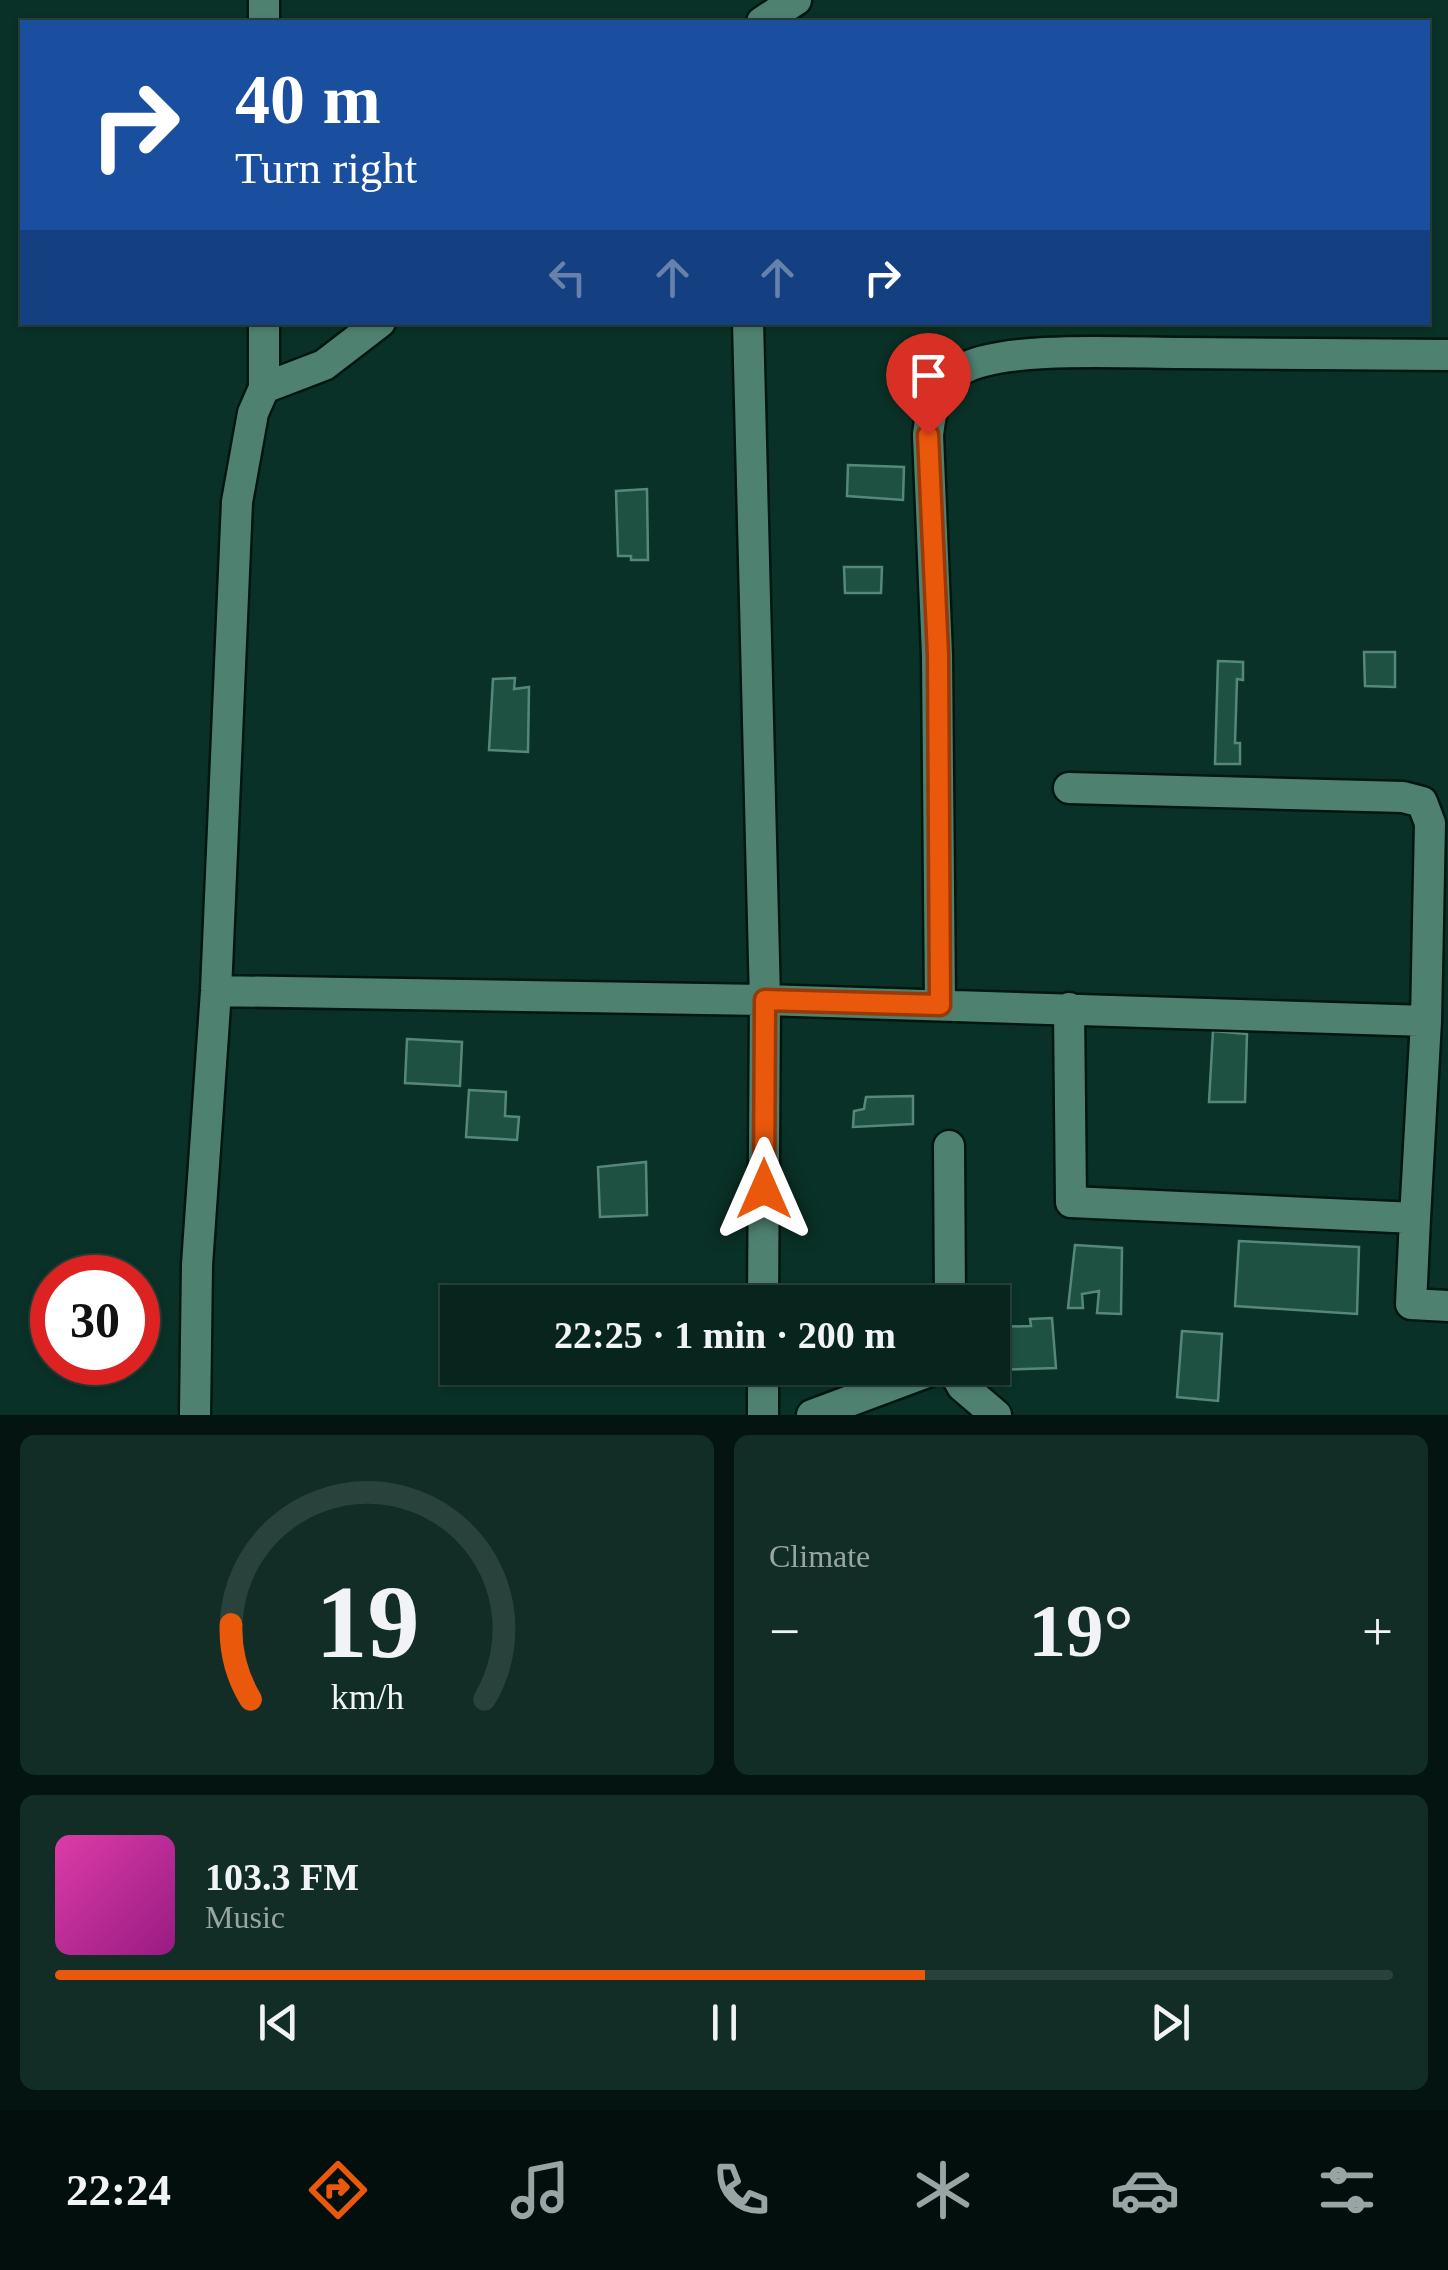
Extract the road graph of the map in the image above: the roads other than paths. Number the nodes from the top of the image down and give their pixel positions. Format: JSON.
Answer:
{"nodes":[{"id":1,"x":796,"y":0,"type":"edge"},
{"id":2,"x":765,"y":20,"type":"edge"},
{"id":3,"x":264,"y":325,"type":"edge"},
{"id":4,"x":376,"y":325,"type":"edge"},
{"id":5,"x":748,"y":325,"type":"edge"},
{"id":6,"x":1448,"y":355,"type":"edge"},
{"id":7,"x":264,"y":388,"type":"junction"},
{"id":8,"x":1068,"y":788,"type":"dead end"},
{"id":9,"x":216,"y":991,"type":"junction"},
{"id":10,"x":765,"y":1000,"type":"junction"},
{"id":11,"x":940,"y":1005,"type":"junction"},
{"id":12,"x":1068,"y":1008,"type":"junction"},
{"id":13,"x":1426,"y":1022,"type":"junction"},
{"id":14,"x":949,"y":1146,"type":"dead end"},
{"id":15,"x":1414,"y":1218,"type":"junction"},
{"id":16,"x":763,"y":1285,"type":"edge"},
{"id":17,"x":950,"y":1285,"type":"edge"},
{"id":18,"x":1448,"y":1306,"type":"edge"},
{"id":19,"x":763,"y":1385,"type":"edge"},
{"id":20,"x":892,"y":1385,"type":"edge"},
{"id":21,"x":961,"y":1385,"type":"edge"},
{"id":22,"x":195,"y":1415,"type":"edge"},
{"id":23,"x":762,"y":1415,"type":"edge"},
{"id":24,"x":812,"y":1415,"type":"edge"},
{"id":25,"x":996,"y":1415,"type":"edge"}],
"edges":[{"from":1,"to":2,"type":"street"},
{"from":3,"to":7,"type":"street"},
{"from":4,"to":7,"type":"street"},
{"from":5,"to":10,"type":"street"},
{"from":6,"to":11,"type":"street"},
{"from":7,"to":9,"type":"street"},
{"from":8,"to":13,"type":"street"},
{"from":9,"to":10,"type":"street"},
{"from":9,"to":22,"type":"street"},
{"from":10,"to":11,"type":"street"},
{"from":10,"to":16,"type":"street"},
{"from":11,"to":12,"type":"street"},
{"from":12,"to":13,"type":"street"},
{"from":12,"to":15,"type":"street"},
{"from":13,"to":15,"type":"street"},
{"from":14,"to":17,"type":"street"},
{"from":15,"to":18,"type":"street"},
{"from":19,"to":23,"type":"street"},
{"from":20,"to":24,"type":"street"},
{"from":21,"to":25,"type":"street"}]}
